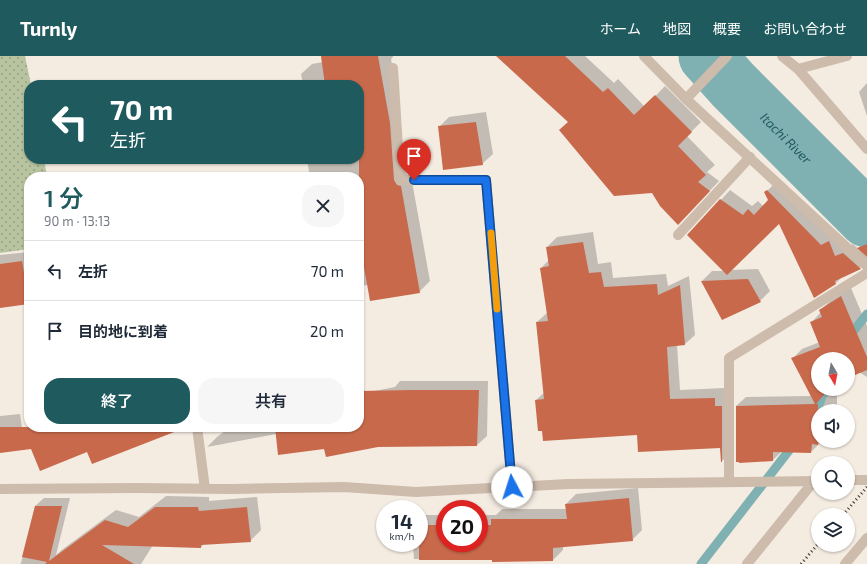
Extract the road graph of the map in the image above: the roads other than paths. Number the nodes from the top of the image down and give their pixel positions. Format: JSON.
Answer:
{"nodes":[{"id":1,"x":644,"y":56,"type":"edge"},
{"id":2,"x":727,"y":56,"type":"edge"},
{"id":3,"x":782,"y":56,"type":"edge"},
{"id":4,"x":847,"y":56,"type":"edge"},
{"id":5,"x":394,"y":68,"type":"dead end"},
{"id":6,"x":798,"y":69,"type":"junction"},
{"id":7,"x":686,"y":99,"type":"junction"},
{"id":8,"x":867,"y":149,"type":"edge"},
{"id":9,"x":750,"y":157,"type":"junction"},
{"id":10,"x":678,"y":235,"type":"dead end"},
{"id":11,"x":867,"y":266,"type":"edge"},
{"id":12,"x":867,"y":273,"type":"edge"},
{"id":13,"x":198,"y":432,"type":"edge"},
{"id":14,"x":855,"y":480,"type":"edge"},
{"id":15,"x":867,"y":480,"type":"edge"},
{"id":16,"x":811,"y":481,"type":"edge"},
{"id":17,"x":729,"y":482,"type":"junction"},
{"id":18,"x":512,"y":487,"type":"junction"},
{"id":19,"x":811,"y":487,"type":"edge"},
{"id":20,"x":0,"y":489,"type":"edge"},
{"id":21,"x":205,"y":489,"type":"junction"},
{"id":22,"x":867,"y":538,"type":"edge"},
{"id":23,"x":747,"y":564,"type":"edge"},
{"id":24,"x":845,"y":564,"type":"edge"}],
"edges":[{"from":1,"to":7,"type":"street"},
{"from":2,"to":7,"type":"street"},
{"from":3,"to":6,"type":"street"},
{"from":4,"to":6,"type":"street"},
{"from":5,"to":18,"type":"street"},
{"from":6,"to":8,"type":"street"},
{"from":7,"to":9,"type":"street"},
{"from":9,"to":10,"type":"street"},
{"from":9,"to":11,"type":"street"},
{"from":12,"to":17,"type":"street"},
{"from":13,"to":21,"type":"street"},
{"from":14,"to":15,"type":"street"},
{"from":16,"to":17,"type":"street"},
{"from":17,"to":18,"type":"street"},
{"from":18,"to":21,"type":"street"},
{"from":19,"to":23,"type":"street"},
{"from":20,"to":21,"type":"street"},
{"from":22,"to":24,"type":"street"}]}
